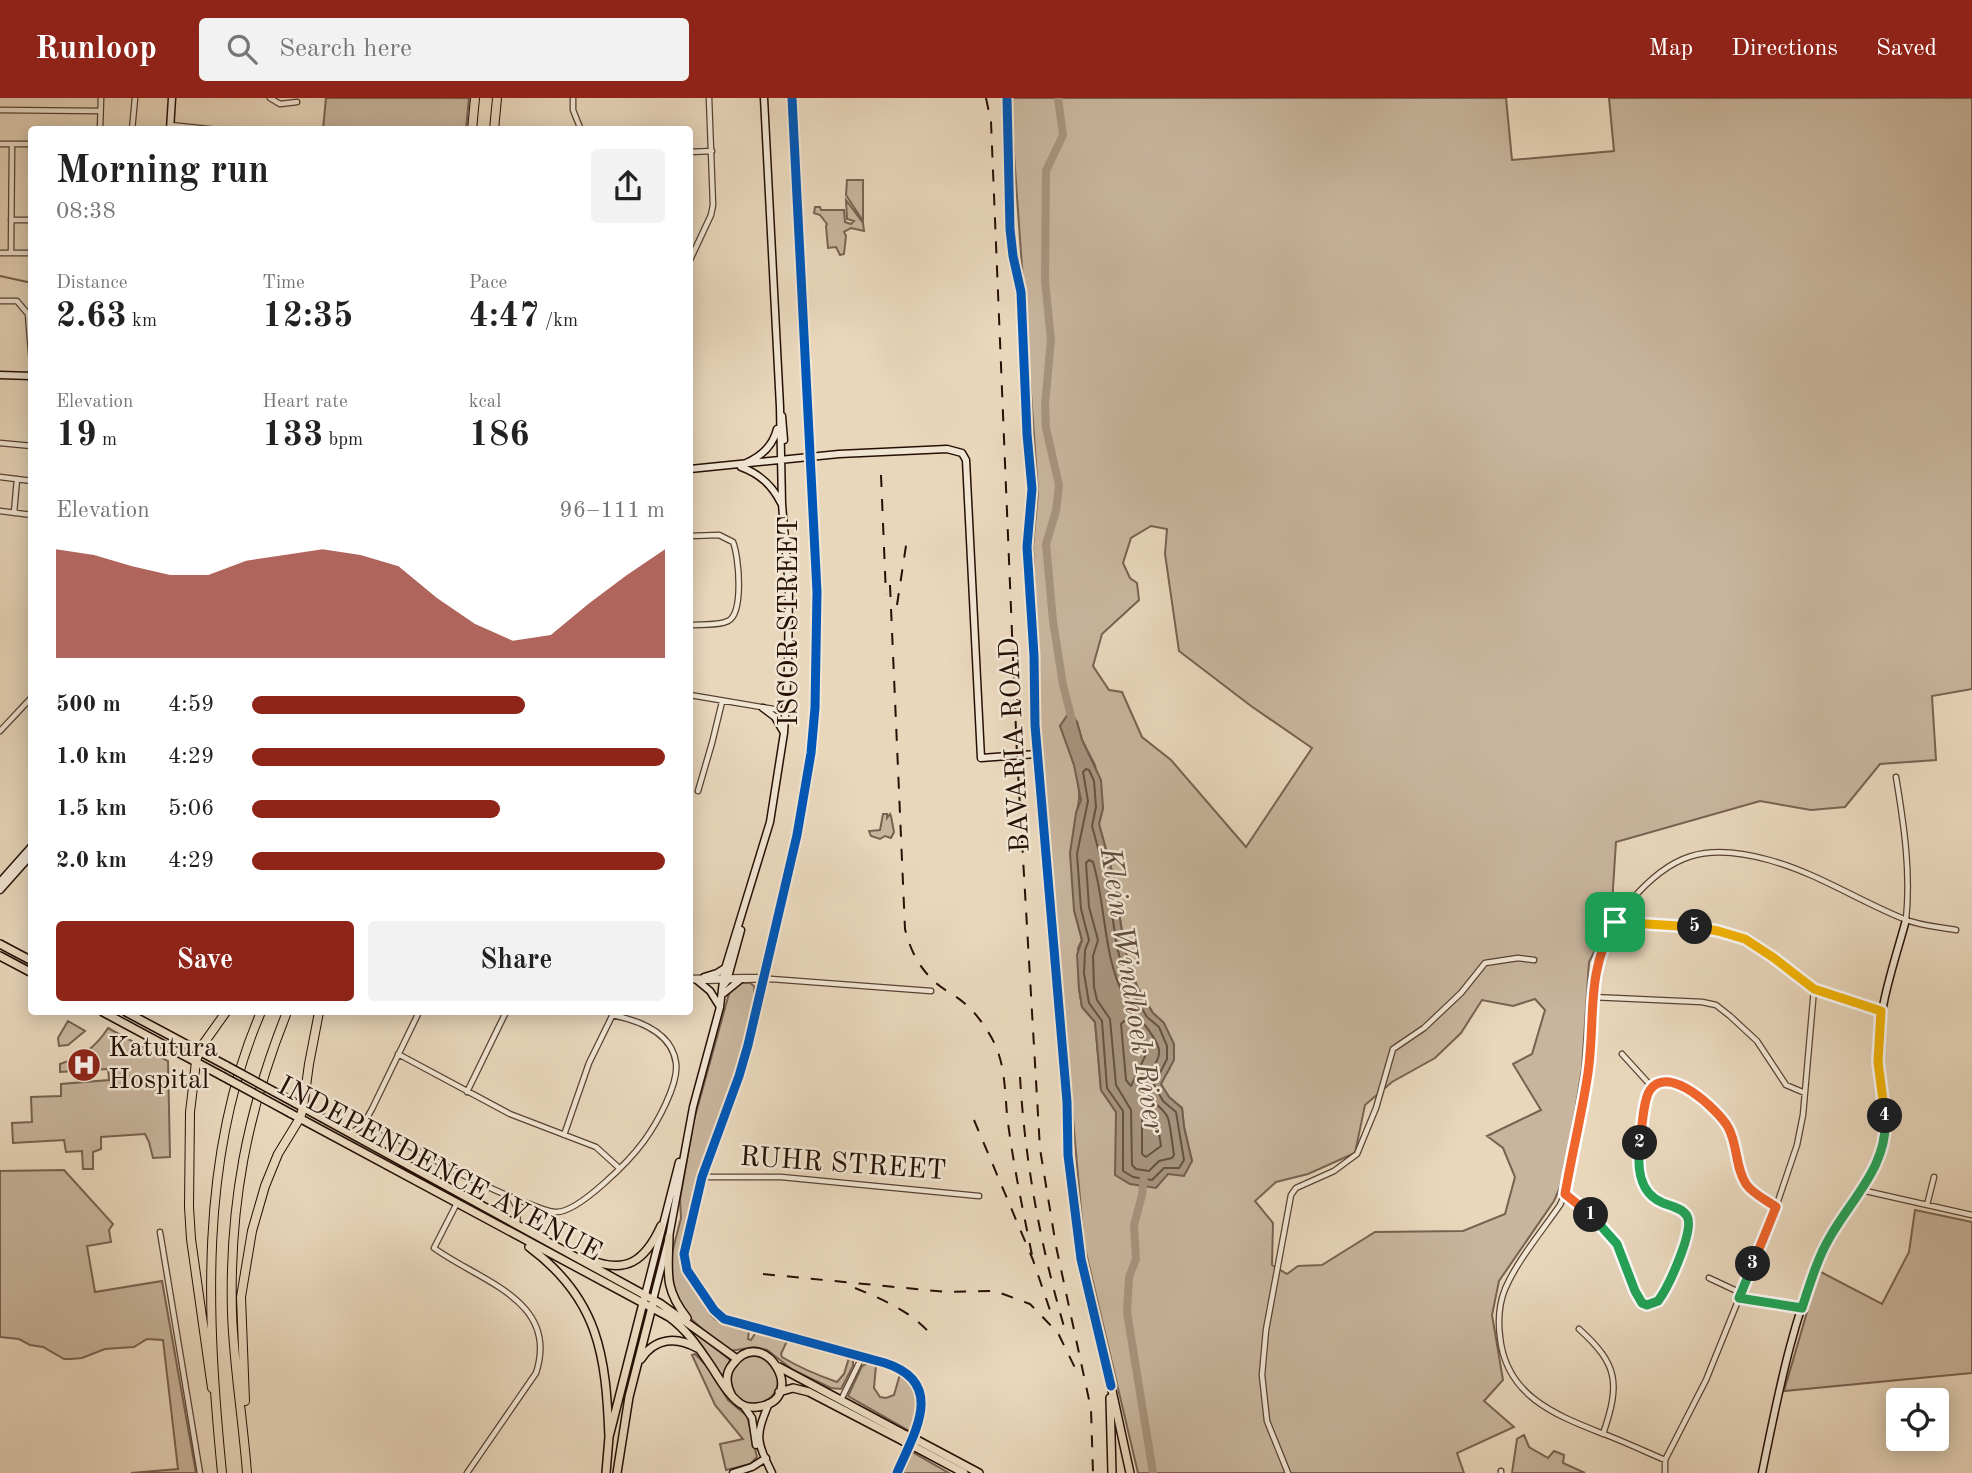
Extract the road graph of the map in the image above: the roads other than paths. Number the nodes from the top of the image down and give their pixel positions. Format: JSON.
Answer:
{"nodes":[{"id":1,"x":101,"y":98,"type":"edge"},
{"id":2,"x":135,"y":98,"type":"edge"},
{"id":3,"x":172,"y":98,"type":"edge"},
{"id":4,"x":270,"y":98,"type":"edge"},
{"id":5,"x":475,"y":98,"type":"edge"},
{"id":6,"x":497,"y":98,"type":"edge"},
{"id":7,"x":573,"y":98,"type":"edge"},
{"id":8,"x":709,"y":98,"type":"edge"},
{"id":9,"x":764,"y":98,"type":"edge"},
{"id":10,"x":792,"y":98,"type":"edge"},
{"id":11,"x":1007,"y":98,"type":"edge"},
{"id":12,"x":297,"y":103,"type":"dead end"},
{"id":13,"x":0,"y":110,"type":"edge"},
{"id":14,"x":100,"y":111,"type":"junction"},
{"id":15,"x":100,"y":126,"type":"edge"},
{"id":16,"x":132,"y":126,"type":"edge"},
{"id":17,"x":170,"y":126,"type":"edge"},
{"id":18,"x":472,"y":126,"type":"edge"},
{"id":19,"x":494,"y":126,"type":"edge"},
{"id":20,"x":579,"y":126,"type":"edge"},
{"id":21,"x":0,"y":144,"type":"edge"},
{"id":22,"x":12,"y":144,"type":"junction"},
{"id":23,"x":28,"y":144,"type":"edge"},
{"id":24,"x":712,"y":151,"type":"junction"},
{"id":25,"x":693,"y":152,"type":"edge"},
{"id":26,"x":11,"y":220,"type":"junction"},
{"id":27,"x":28,"y":220,"type":"edge"},
{"id":28,"x":0,"y":253,"type":"edge"},
{"id":29,"x":11,"y":253,"type":"junction"},
{"id":30,"x":28,"y":253,"type":"edge"},
{"id":31,"x":693,"y":254,"type":"edge"},
{"id":32,"x":0,"y":301,"type":"edge"},
{"id":33,"x":28,"y":322,"type":"edge"},
{"id":34,"x":0,"y":375,"type":"edge"},
{"id":35,"x":28,"y":376,"type":"edge"},
{"id":36,"x":780,"y":407,"type":"junction"},
{"id":37,"x":779,"y":422,"type":"junction"},
{"id":38,"x":0,"y":443,"type":"edge"},
{"id":39,"x":28,"y":446,"type":"edge"},
{"id":40,"x":810,"y":457,"type":"junction"},
{"id":41,"x":783,"y":460,"type":"junction"},
{"id":42,"x":738,"y":466,"type":"junction"},
{"id":43,"x":693,"y":469,"type":"edge"},
{"id":44,"x":0,"y":477,"type":"edge"},
{"id":45,"x":17,"y":479,"type":"junction"},
{"id":46,"x":28,"y":480,"type":"edge"},
{"id":47,"x":782,"y":504,"type":"junction"},
{"id":48,"x":0,"y":511,"type":"edge"},
{"id":49,"x":14,"y":513,"type":"junction"},
{"id":50,"x":28,"y":514,"type":"edge"},
{"id":51,"x":785,"y":523,"type":"junction"},
{"id":52,"x":693,"y":536,"type":"edge"},
{"id":53,"x":693,"y":625,"type":"edge"},
{"id":54,"x":693,"y":696,"type":"edge"},
{"id":55,"x":28,"y":701,"type":"edge"},
{"id":56,"x":722,"y":702,"type":"junction"},
{"id":57,"x":763,"y":708,"type":"junction"},
{"id":58,"x":786,"y":711,"type":"junction"},
{"id":59,"x":0,"y":731,"type":"edge"},
{"id":60,"x":784,"y":733,"type":"junction"},
{"id":61,"x":1037,"y":754,"type":"junction"},
{"id":62,"x":1896,"y":777,"type":"dead end"},
{"id":63,"x":698,"y":790,"type":"dead end"},
{"id":64,"x":28,"y":850,"type":"edge"},
{"id":65,"x":28,"y":858,"type":"edge"},
{"id":66,"x":0,"y":882,"type":"edge"},
{"id":67,"x":0,"y":890,"type":"edge"},
{"id":68,"x":1906,"y":920,"type":"junction"},
{"id":69,"x":1615,"y":922,"type":"junction"},
{"id":70,"x":1956,"y":930,"type":"dead end"},
{"id":71,"x":2,"y":943,"type":"edge"},
{"id":72,"x":0,"y":956,"type":"edge"},
{"id":73,"x":28,"y":959,"type":"edge"},
{"id":74,"x":1534,"y":960,"type":"dead end"},
{"id":75,"x":728,"y":967,"type":"junction"},
{"id":76,"x":28,"y":971,"type":"edge"},
{"id":77,"x":693,"y":978,"type":"edge"},
{"id":78,"x":701,"y":979,"type":"junction"},
{"id":79,"x":740,"y":979,"type":"junction"},
{"id":80,"x":763,"y":979,"type":"junction"},
{"id":81,"x":725,"y":980,"type":"junction"},
{"id":82,"x":751,"y":980,"type":"junction"},
{"id":83,"x":1814,"y":989,"type":"junction"},
{"id":84,"x":761,"y":990,"type":"junction"},
{"id":85,"x":930,"y":991,"type":"dead end"},
{"id":86,"x":723,"y":994,"type":"junction"},
{"id":87,"x":1592,"y":997,"type":"junction"},
{"id":88,"x":720,"y":1007,"type":"junction"},
{"id":89,"x":1881,"y":1011,"type":"junction"},
{"id":90,"x":109,"y":1015,"type":"edge"},
{"id":91,"x":132,"y":1015,"type":"edge"},
{"id":92,"x":224,"y":1015,"type":"edge"},
{"id":93,"x":260,"y":1015,"type":"edge"},
{"id":94,"x":286,"y":1015,"type":"edge"},
{"id":95,"x":318,"y":1015,"type":"edge"},
{"id":96,"x":418,"y":1015,"type":"edge"},
{"id":97,"x":505,"y":1015,"type":"edge"},
{"id":98,"x":612,"y":1015,"type":"edge"},
{"id":99,"x":619,"y":1015,"type":"edge"},
{"id":100,"x":200,"y":1051,"type":"junction"},
{"id":101,"x":398,"y":1054,"type":"junction"},
{"id":102,"x":1622,"y":1054,"type":"dead end"},
{"id":103,"x":196,"y":1062,"type":"junction"},
{"id":104,"x":1652,"y":1087,"type":"junction"},
{"id":105,"x":467,"y":1092,"type":"junction"},
{"id":106,"x":1805,"y":1093,"type":"junction"},
{"id":107,"x":303,"y":1108,"type":"junction"},
{"id":108,"x":372,"y":1109,"type":"junction"},
{"id":109,"x":300,"y":1118,"type":"junction"},
{"id":110,"x":373,"y":1124,"type":"junction"},
{"id":111,"x":363,"y":1125,"type":"junction"},
{"id":112,"x":351,"y":1133,"type":"junction"},
{"id":113,"x":564,"y":1135,"type":"junction"},
{"id":114,"x":685,"y":1143,"type":"junction"},
{"id":115,"x":618,"y":1167,"type":"junction"},
{"id":116,"x":702,"y":1177,"type":"junction"},
{"id":117,"x":1934,"y":1177,"type":"dead end"},
{"id":118,"x":1861,"y":1190,"type":"junction"},
{"id":119,"x":1565,"y":1194,"type":"junction"},
{"id":120,"x":979,"y":1196,"type":"dead end"},
{"id":121,"x":511,"y":1197,"type":"junction"},
{"id":122,"x":456,"y":1205,"type":"junction"},
{"id":123,"x":534,"y":1205,"type":"junction"},
{"id":124,"x":1927,"y":1205,"type":"junction"},
{"id":125,"x":1776,"y":1207,"type":"junction"},
{"id":126,"x":518,"y":1210,"type":"junction"},
{"id":127,"x":1972,"y":1215,"type":"edge"},
{"id":128,"x":517,"y":1224,"type":"junction"},
{"id":129,"x":661,"y":1226,"type":"junction"},
{"id":130,"x":160,"y":1232,"type":"dead end"},
{"id":131,"x":510,"y":1234,"type":"junction"},
{"id":132,"x":669,"y":1237,"type":"junction"},
{"id":133,"x":565,"y":1250,"type":"junction"},
{"id":134,"x":1709,"y":1278,"type":"dead end"},
{"id":135,"x":1740,"y":1296,"type":"junction"},
{"id":136,"x":644,"y":1299,"type":"junction"},
{"id":137,"x":652,"y":1303,"type":"junction"},
{"id":138,"x":1802,"y":1308,"type":"junction"},
{"id":139,"x":693,"y":1325,"type":"junction"},
{"id":140,"x":1579,"y":1329,"type":"dead end"},
{"id":141,"x":701,"y":1350,"type":"junction"},
{"id":142,"x":862,"y":1357,"type":"junction"},
{"id":143,"x":737,"y":1359,"type":"junction"},
{"id":144,"x":778,"y":1366,"type":"junction"},
{"id":145,"x":636,"y":1367,"type":"junction"},
{"id":146,"x":1111,"y":1387,"type":"junction"},
{"id":147,"x":779,"y":1392,"type":"junction"},
{"id":148,"x":731,"y":1394,"type":"junction"},
{"id":149,"x":769,"y":1403,"type":"junction"},
{"id":150,"x":839,"y":1403,"type":"junction"},
{"id":151,"x":743,"y":1405,"type":"junction"},
{"id":152,"x":1603,"y":1434,"type":"junction"},
{"id":153,"x":219,"y":1436,"type":"junction"},
{"id":154,"x":609,"y":1437,"type":"junction"},
{"id":155,"x":244,"y":1439,"type":"junction"},
{"id":156,"x":916,"y":1444,"type":"junction"},
{"id":157,"x":765,"y":1459,"type":"junction"},
{"id":158,"x":1665,"y":1460,"type":"junction"},
{"id":159,"x":771,"y":1470,"type":"edge"},
{"id":160,"x":200,"y":1473,"type":"edge"},
{"id":161,"x":222,"y":1473,"type":"edge"},
{"id":162,"x":247,"y":1473,"type":"edge"},
{"id":163,"x":467,"y":1473,"type":"edge"},
{"id":164,"x":606,"y":1473,"type":"edge"},
{"id":165,"x":617,"y":1473,"type":"edge"},
{"id":166,"x":733,"y":1473,"type":"edge"},
{"id":167,"x":897,"y":1473,"type":"edge"},
{"id":168,"x":964,"y":1473,"type":"edge"},
{"id":169,"x":979,"y":1473,"type":"edge"},
{"id":170,"x":1112,"y":1473,"type":"edge"},
{"id":171,"x":1130,"y":1473,"type":"edge"},
{"id":172,"x":1288,"y":1473,"type":"edge"},
{"id":173,"x":1665,"y":1473,"type":"edge"},
{"id":174,"x":1762,"y":1473,"type":"edge"}],
"edges":[{"from":1,"to":14,"type":"street"},
{"from":2,"to":16,"type":"street"},
{"from":3,"to":17,"type":"street"},
{"from":4,"to":12,"type":"street"},
{"from":5,"to":18,"type":"highway"},
{"from":6,"to":19,"type":"highway"},
{"from":7,"to":20,"type":"street"},
{"from":8,"to":24,"type":"street"},
{"from":9,"to":36,"type":"street"},
{"from":10,"to":40,"type":"street","name":"ISCOR STREET"},
{"from":11,"to":61,"type":"street","name":"BAVARIA ROAD"},
{"from":13,"to":14,"type":"street"},
{"from":14,"to":15,"type":"street"},
{"from":21,"to":22,"type":"street"},
{"from":22,"to":23,"type":"street"},
{"from":22,"to":26,"type":"street"},
{"from":24,"to":25,"type":"street"},
{"from":24,"to":31,"type":"street"},
{"from":26,"to":27,"type":"street"},
{"from":26,"to":29,"type":"street"},
{"from":28,"to":29,"type":"street"},
{"from":29,"to":30,"type":"street"},
{"from":32,"to":33,"type":"street"},
{"from":34,"to":35,"type":"street"},
{"from":36,"to":37,"type":"street"},
{"from":36,"to":41,"type":"street"},
{"from":37,"to":41,"type":"street"},
{"from":37,"to":42,"type":"street"},
{"from":38,"to":39,"type":"street"},
{"from":40,"to":41,"type":"street"},
{"from":40,"to":61,"type":"street"},
{"from":40,"to":80,"type":"street","name":"ISCOR STREET"},
{"from":41,"to":42,"type":"street"},
{"from":41,"to":47,"type":"street"},
{"from":41,"to":51,"type":"street"},
{"from":42,"to":43,"type":"street"},
{"from":42,"to":47,"type":"street"},
{"from":44,"to":45,"type":"street"},
{"from":45,"to":46,"type":"street"},
{"from":45,"to":49,"type":"street"},
{"from":47,"to":51,"type":"street"},
{"from":48,"to":49,"type":"street"},
{"from":49,"to":50,"type":"street"},
{"from":51,"to":58,"type":"street"},
{"from":52,"to":53,"type":"street"},
{"from":54,"to":56,"type":"street"},
{"from":55,"to":59,"type":"street"},
{"from":56,"to":57,"type":"street"},
{"from":56,"to":63,"type":"street"},
{"from":57,"to":58,"type":"street"},
{"from":57,"to":60,"type":"street"},
{"from":58,"to":60,"type":"street"},
{"from":60,"to":75,"type":"street"},
{"from":61,"to":146,"type":"street","name":"BAVARIA ROAD"},
{"from":62,"to":68,"type":"street"},
{"from":64,"to":66,"type":"street"},
{"from":65,"to":67,"type":"street"},
{"from":68,"to":69,"type":"street"},
{"from":68,"to":70,"type":"street"},
{"from":68,"to":89,"type":"street"},
{"from":69,"to":83,"type":"street"},
{"from":69,"to":87,"type":"street"},
{"from":71,"to":73,"type":"main road"},
{"from":72,"to":76,"type":"main road"},
{"from":74,"to":172,"type":"street"},
{"from":75,"to":78,"type":"street"},
{"from":75,"to":79,"type":"street"},
{"from":75,"to":81,"type":"street"},
{"from":77,"to":78,"type":"street"},
{"from":78,"to":81,"type":"street"},
{"from":78,"to":88,"type":"street"},
{"from":79,"to":80,"type":"street"},
{"from":79,"to":81,"type":"street"},
{"from":79,"to":82,"type":"street"},
{"from":79,"to":86,"type":"street"},
{"from":80,"to":82,"type":"street"},
{"from":80,"to":84,"type":"street","name":"ISCOR STREET"},
{"from":80,"to":85,"type":"street"},
{"from":81,"to":86,"type":"street"},
{"from":82,"to":84,"type":"street"},
{"from":83,"to":89,"type":"street"},
{"from":83,"to":106,"type":"street"},
{"from":84,"to":116,"type":"street","name":"ISCOR STREET"},
{"from":86,"to":88,"type":"street"},
{"from":87,"to":106,"type":"street"},
{"from":87,"to":119,"type":"street"},
{"from":88,"to":114,"type":"street"},
{"from":89,"to":118,"type":"street"},
{"from":90,"to":103,"type":"main road","name":"INDEPENDENCE AVENUE"},
{"from":91,"to":100,"type":"main road","name":"INDEPENDENCE AVENUE"},
{"from":92,"to":100,"type":"highway"},
{"from":93,"to":153,"type":"highway"},
{"from":94,"to":155,"type":"highway"},
{"from":95,"to":107,"type":"highway"},
{"from":96,"to":101,"type":"street"},
{"from":97,"to":105,"type":"street"},
{"from":98,"to":113,"type":"street"},
{"from":99,"to":115,"type":"street"},
{"from":100,"to":103,"type":"highway"},
{"from":100,"to":107,"type":"main road","name":"INDEPENDENCE AVENUE","bridge":true},
{"from":101,"to":105,"type":"street"},
{"from":101,"to":108,"type":"street"},
{"from":102,"to":104,"type":"street"},
{"from":103,"to":109,"type":"main road","name":"INDEPENDENCE AVENUE","bridge":true},
{"from":103,"to":153,"type":"highway"},
{"from":104,"to":119,"type":"street"},
{"from":104,"to":125,"type":"street"},
{"from":105,"to":113,"type":"street"},
{"from":106,"to":125,"type":"street"},
{"from":107,"to":109,"type":"highway"},
{"from":107,"to":112,"type":"main road","name":"INDEPENDENCE AVENUE"},
{"from":108,"to":110,"type":"street"},
{"from":108,"to":111,"type":"street"},
{"from":109,"to":122,"type":"main road","name":"INDEPENDENCE AVENUE"},
{"from":109,"to":155,"type":"highway"},
{"from":110,"to":111,"type":"street"},
{"from":110,"to":121,"type":"street"},
{"from":111,"to":112,"type":"street"},
{"from":112,"to":128,"type":"main road","name":"INDEPENDENCE AVENUE"},
{"from":113,"to":115,"type":"street"},
{"from":114,"to":129,"type":"street"},
{"from":114,"to":132,"type":"street"},
{"from":115,"to":123,"type":"street"},
{"from":116,"to":120,"type":"street","name":"RUHR STREET"},
{"from":116,"to":142,"type":"street","name":"ISCOR STREET"},
{"from":117,"to":124,"type":"street"},
{"from":118,"to":124,"type":"street"},
{"from":118,"to":138,"type":"street"},
{"from":119,"to":152,"type":"street"},
{"from":121,"to":123,"type":"street"},
{"from":121,"to":126,"type":"street"},
{"from":122,"to":131,"type":"main road","name":"INDEPENDENCE AVENUE"},
{"from":122,"to":163,"type":"street"},
{"from":123,"to":126,"type":"street"},
{"from":124,"to":127,"type":"street"},
{"from":125,"to":135,"type":"street"},
{"from":126,"to":128,"type":"street"},
{"from":128,"to":133,"type":"main road","name":"INDEPENDENCE AVENUE"},
{"from":129,"to":133,"type":"main road"},
{"from":129,"to":136,"type":"street"},
{"from":130,"to":160,"type":"street"},
{"from":131,"to":136,"type":"main road","name":"INDEPENDENCE AVENUE"},
{"from":131,"to":154,"type":"main road"},
{"from":132,"to":137,"type":"street"},
{"from":132,"to":139,"type":"main road"},
{"from":133,"to":136,"type":"main road","name":"INDEPENDENCE AVENUE"},
{"from":134,"to":135,"type":"street"},
{"from":135,"to":138,"type":"street"},
{"from":135,"to":158,"type":"street"},
{"from":136,"to":137,"type":"main road","name":"INDEPENDENCE AVENUE"},
{"from":136,"to":154,"type":"main road"},
{"from":137,"to":139,"type":"main road","name":"INDEPENDENCE AVENUE"},
{"from":137,"to":141,"type":"main road","name":"INDEPENDENCE AVENUE"},
{"from":137,"to":145,"type":"main road"},
{"from":138,"to":174,"type":"street"},
{"from":139,"to":143,"type":"main road","name":"INDEPENDENCE AVENUE"},
{"from":140,"to":152,"type":"street"},
{"from":141,"to":145,"type":"main road"},
{"from":141,"to":148,"type":"main road","name":"INDEPENDENCE AVENUE"},
{"from":142,"to":150,"type":"street"},
{"from":142,"to":167,"type":"street"},
{"from":143,"to":144,"type":"main road"},
{"from":143,"to":148,"type":"main road"},
{"from":144,"to":147,"type":"main road"},
{"from":144,"to":150,"type":"main road"},
{"from":145,"to":165,"type":"main road"},
{"from":146,"to":170,"type":"main road"},
{"from":146,"to":171,"type":"main road"},
{"from":147,"to":149,"type":"main road","name":"INDEPENDENCE AVENUE"},
{"from":147,"to":150,"type":"main road"},
{"from":148,"to":151,"type":"main road","name":"INDEPENDENCE AVENUE"},
{"from":149,"to":151,"type":"main road"},
{"from":149,"to":157,"type":"street","name":"INDEPENDENCE AVENUE"},
{"from":150,"to":156,"type":"main road","bridge":true},
{"from":151,"to":157,"type":"street","name":"INDEPENDENCE AVENUE"},
{"from":152,"to":158,"type":"street"},
{"from":153,"to":161,"type":"highway"},
{"from":154,"to":164,"type":"main road"},
{"from":155,"to":162,"type":"highway"},
{"from":156,"to":168,"type":"main road"},
{"from":156,"to":169,"type":"main road"},
{"from":157,"to":159,"type":"street","name":"INDEPENDENCE AVENUE"},
{"from":157,"to":166,"type":"street"},
{"from":158,"to":173,"type":"street"}]}
